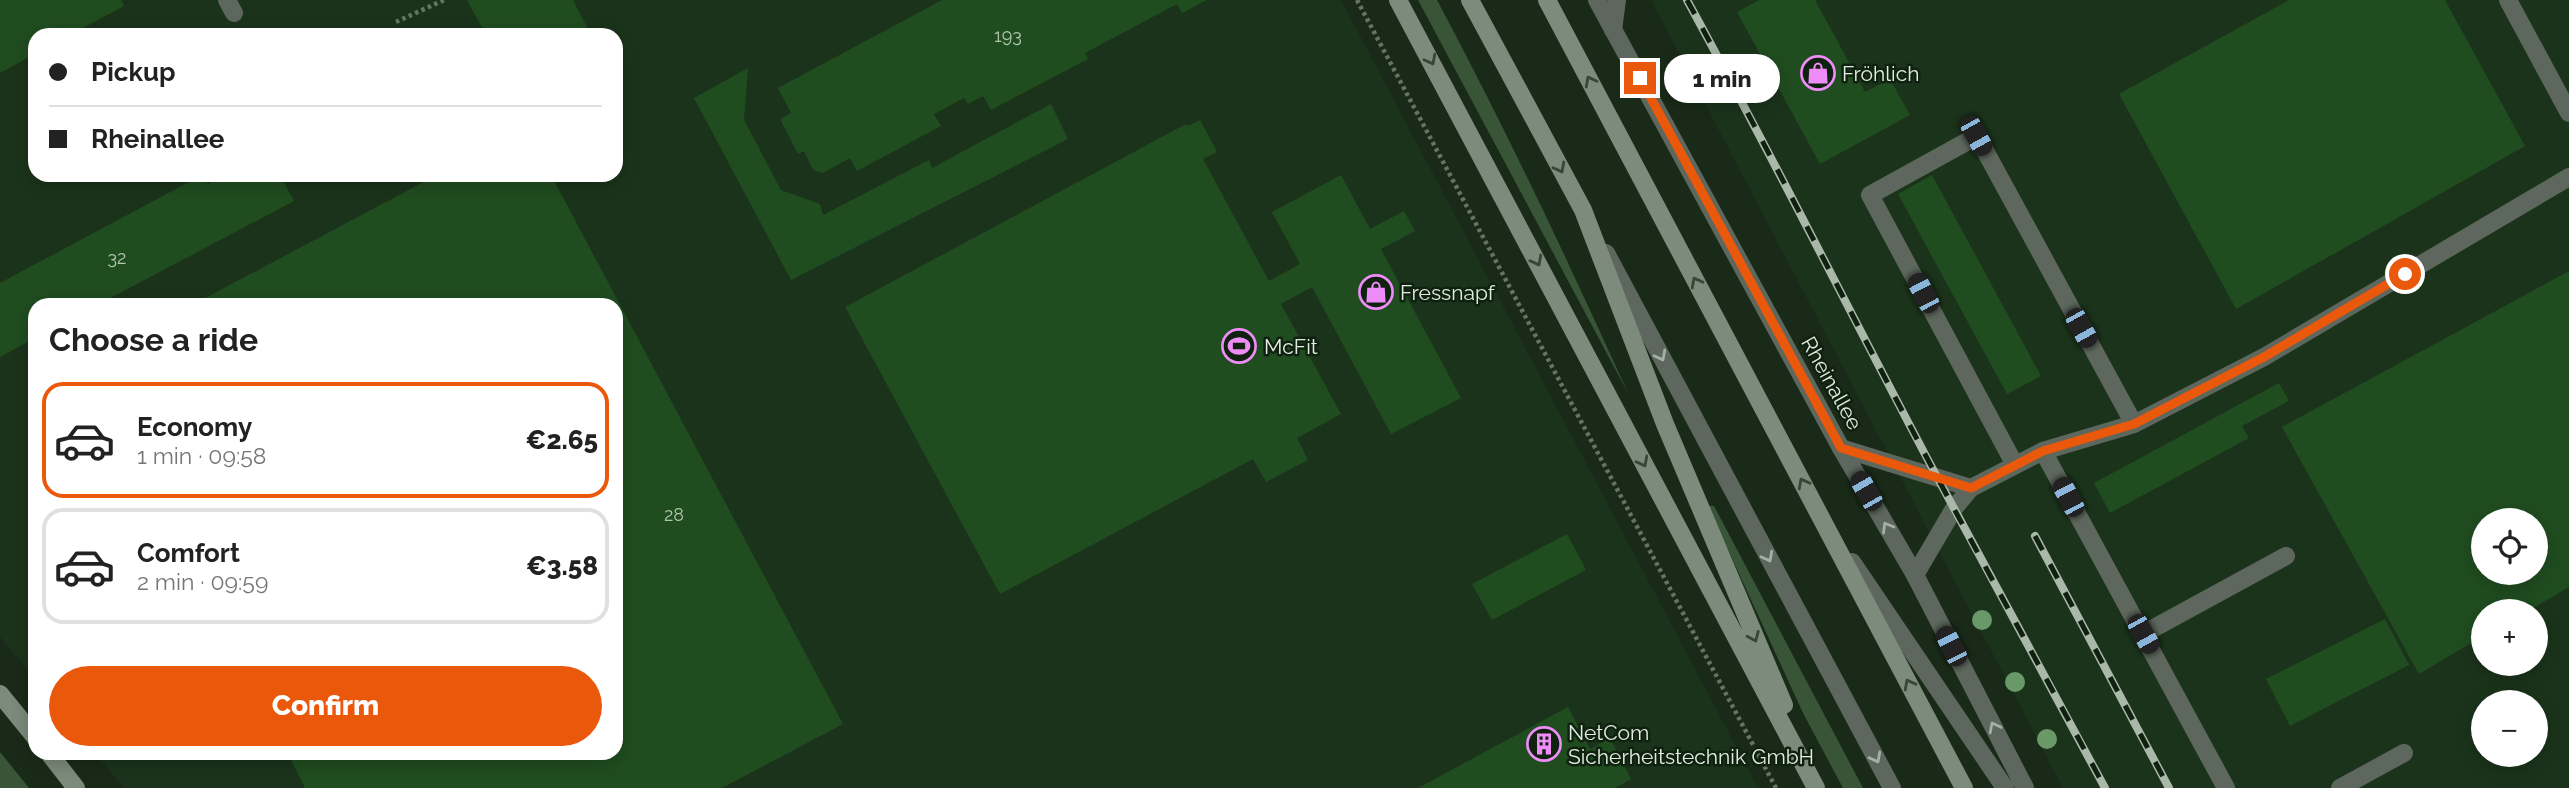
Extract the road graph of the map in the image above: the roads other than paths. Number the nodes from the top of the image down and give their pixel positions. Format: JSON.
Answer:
{"nodes":[{"id":1,"x":1398,"y":0,"type":"edge"},
{"id":2,"x":1470,"y":0,"type":"edge"},
{"id":3,"x":1547,"y":0,"type":"edge"},
{"id":4,"x":1597,"y":0,"type":"edge"},
{"id":5,"x":1617,"y":0,"type":"edge"},
{"id":6,"x":2508,"y":0,"type":"edge"},
{"id":7,"x":1614,"y":30,"type":"junction"},
{"id":8,"x":2569,"y":113,"type":"edge"},
{"id":9,"x":2569,"y":177,"type":"edge"},
{"id":10,"x":1583,"y":210,"type":"junction"},
{"id":11,"x":2134,"y":424,"type":"junction"},
{"id":12,"x":1841,"y":448,"type":"junction"},
{"id":13,"x":2043,"y":451,"type":"junction"},
{"id":14,"x":2015,"y":465,"type":"junction"},
{"id":15,"x":1971,"y":488,"type":"junction"},
{"id":16,"x":1822,"y":518,"type":"junction"},
{"id":17,"x":2286,"y":556,"type":"dead end"},
{"id":18,"x":1915,"y":575,"type":"junction"},
{"id":19,"x":2143,"y":634,"type":"junction"},
{"id":20,"x":0,"y":694,"type":"edge"},
{"id":21,"x":28,"y":728,"type":"edge"},
{"id":22,"x":2404,"y":753,"type":"dead end"},
{"id":23,"x":54,"y":760,"type":"edge"},
{"id":24,"x":76,"y":788,"type":"edge"},
{"id":25,"x":1818,"y":788,"type":"edge"},
{"id":26,"x":1892,"y":788,"type":"edge"},
{"id":27,"x":1964,"y":788,"type":"edge"},
{"id":28,"x":2005,"y":788,"type":"edge"},
{"id":29,"x":2025,"y":788,"type":"edge"},
{"id":30,"x":2227,"y":788,"type":"edge"},
{"id":31,"x":2340,"y":788,"type":"edge"}],
"edges":[{"from":1,"to":25,"type":"main road","one_way":true},
{"from":2,"to":10,"type":"main road","one_way":true},
{"from":16,"to":3,"type":"main road","one_way":true},
{"from":4,"to":7,"type":"street","name":"Rheinallee"},
{"from":5,"to":7,"type":"street"},
{"from":6,"to":8,"type":"street"},
{"from":7,"to":12,"type":"street","name":"Rheinallee"},
{"from":9,"to":11,"type":"street"},
{"from":10,"to":25,"type":"main road","one_way":true},
{"from":10,"to":26,"type":"street","one_way":true},
{"from":11,"to":13,"type":"street"},
{"from":11,"to":14,"type":"street"},
{"from":12,"to":15,"type":"street"},
{"from":18,"to":12,"type":"street","name":"Rheinallee","one_way":true},
{"from":13,"to":14,"type":"street"},
{"from":13,"to":19,"type":"street"},
{"from":14,"to":15,"type":"street"},
{"from":15,"to":18,"type":"street"},
{"from":27,"to":16,"type":"main road","one_way":true},
{"from":16,"to":28,"type":"street"},
{"from":17,"to":19,"type":"street"},
{"from":29,"to":18,"type":"street","name":"Rheinallee","one_way":true},
{"from":19,"to":30,"type":"street"},
{"from":20,"to":21,"type":"main road"},
{"from":22,"to":31,"type":"street"},
{"from":23,"to":24,"type":"main road"}]}
